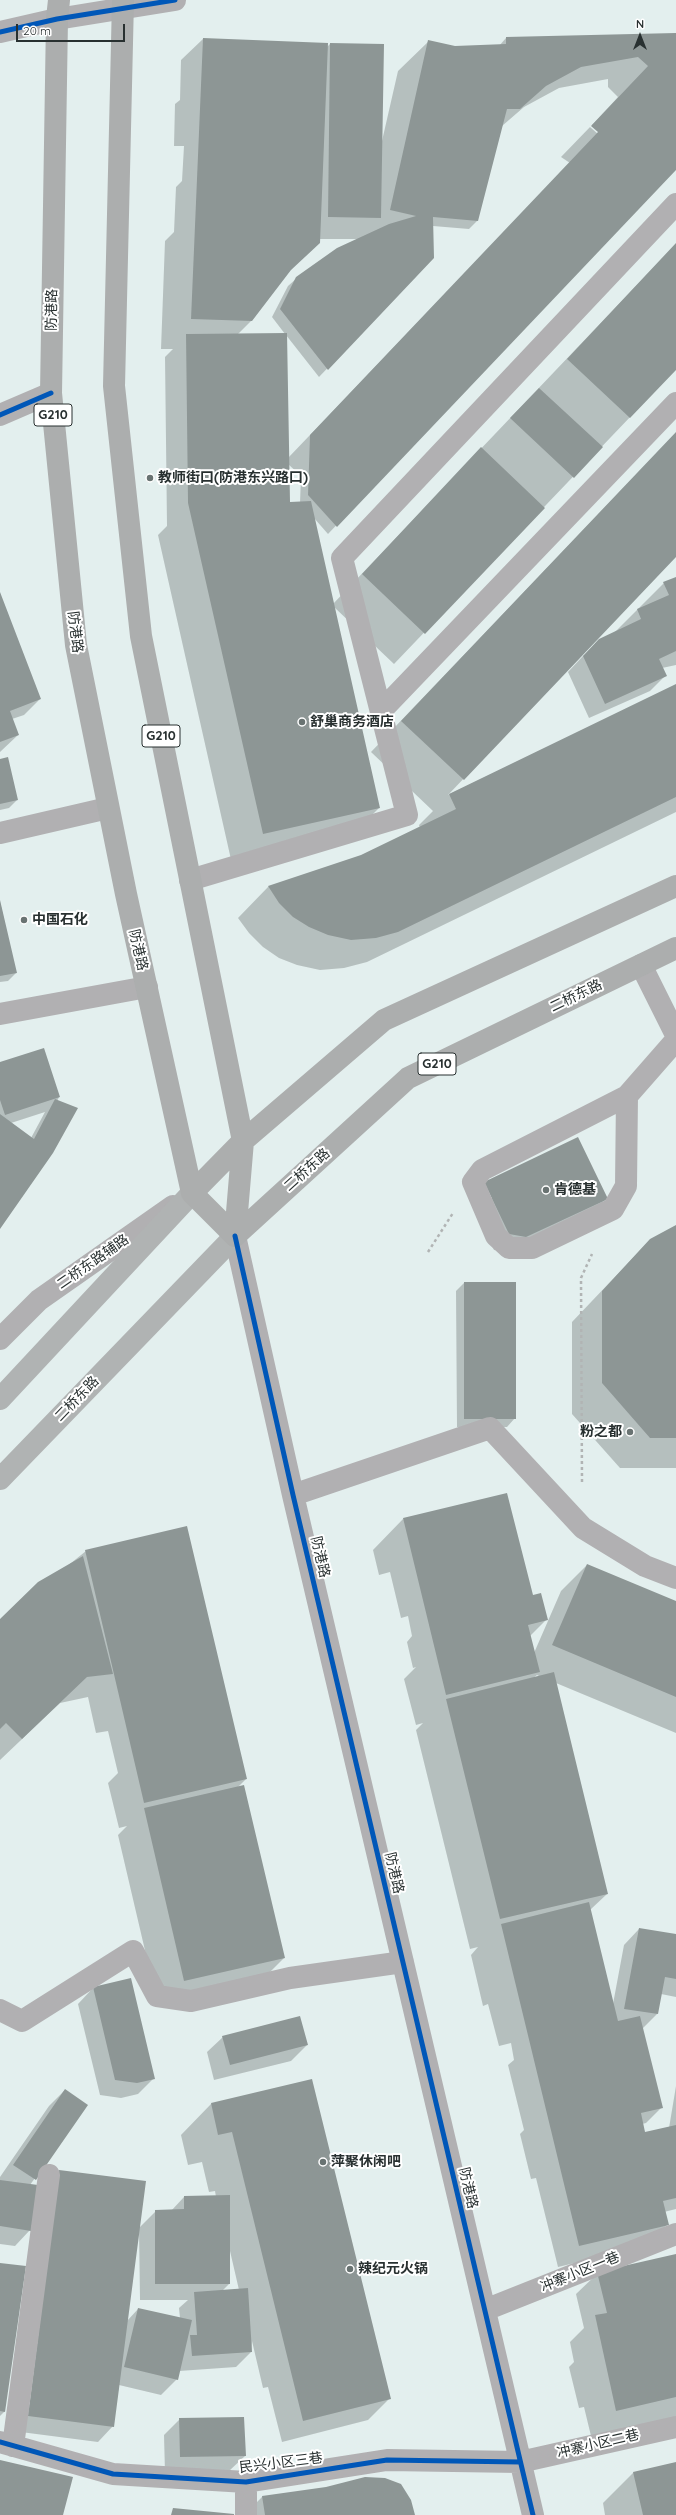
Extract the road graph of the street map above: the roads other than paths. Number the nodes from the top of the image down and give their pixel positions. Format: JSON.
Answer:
{"nodes":[{"id":1,"x":175,"y":0,"type":"edge"},
{"id":2,"x":123,"y":4,"type":"edge"},
{"id":3,"x":58,"y":10,"type":"edge"},
{"id":4,"x":0,"y":32,"type":"edge"},
{"id":5,"x":676,"y":204,"type":"edge"},
{"id":6,"x":50,"y":393,"type":"junction"},
{"id":7,"x":676,"y":403,"type":"edge"},
{"id":8,"x":0,"y":415,"type":"edge"},
{"id":9,"x":381,"y":711,"type":"junction"},
{"id":10,"x":108,"y":808,"type":"junction"},
{"id":11,"x":0,"y":833,"type":"edge"},
{"id":12,"x":190,"y":880,"type":"junction"},
{"id":13,"x":676,"y":886,"type":"edge"},
{"id":14,"x":676,"y":948,"type":"edge"},
{"id":15,"x":641,"y":965,"type":"junction"},
{"id":16,"x":147,"y":987,"type":"junction"},
{"id":17,"x":0,"y":1014,"type":"edge"},
{"id":18,"x":676,"y":1035,"type":"edge"},
{"id":19,"x":676,"y":1040,"type":"edge"},
{"id":20,"x":627,"y":1096,"type":"junction"},
{"id":21,"x":243,"y":1141,"type":"junction"},
{"id":22,"x":192,"y":1193,"type":"junction"},
{"id":23,"x":235,"y":1236,"type":"junction"},
{"id":24,"x":0,"y":1339,"type":"edge"},
{"id":25,"x":0,"y":1399,"type":"edge"},
{"id":26,"x":0,"y":1479,"type":"edge"},
{"id":27,"x":293,"y":1494,"type":"junction"},
{"id":28,"x":676,"y":1578,"type":"edge"},
{"id":29,"x":403,"y":1962,"type":"junction"},
{"id":30,"x":0,"y":2010,"type":"edge"},
{"id":31,"x":49,"y":2175,"type":"dead end"},
{"id":32,"x":676,"y":2234,"type":"edge"},
{"id":33,"x":485,"y":2310,"type":"junction"},
{"id":34,"x":676,"y":2427,"type":"edge"},
{"id":35,"x":6,"y":2444,"type":"edge"},
{"id":36,"x":520,"y":2462,"type":"junction"},
{"id":37,"x":246,"y":2482,"type":"junction"},
{"id":38,"x":246,"y":2515,"type":"edge"},
{"id":39,"x":533,"y":2515,"type":"edge"}],
"edges":[{"from":1,"to":2,"type":"street"},
{"from":2,"to":3,"type":"street"},
{"from":2,"to":12,"type":"highway","name":"防港路","number":"G210"},
{"from":3,"to":4,"type":"street"},
{"from":3,"to":6,"type":"highway","name":"防港路","number":"G210"},
{"from":5,"to":9,"type":"street"},
{"from":6,"to":8,"type":"street"},
{"from":6,"to":10,"type":"highway","name":"防港路","number":"G210"},
{"from":7,"to":9,"type":"street"},
{"from":9,"to":12,"type":"street"},
{"from":10,"to":11,"type":"street"},
{"from":10,"to":16,"type":"highway","name":"防港路","number":"G210"},
{"from":12,"to":21,"type":"highway","name":"防港路","number":"G210"},
{"from":13,"to":21,"type":"highway"},
{"from":14,"to":15,"type":"highway","name":"二桥东路","number":"G210"},
{"from":15,"to":18,"type":"street"},
{"from":15,"to":23,"type":"highway","name":"二桥东路","number":"G210"},
{"from":16,"to":17,"type":"street"},
{"from":16,"to":22,"type":"highway","name":"防港路","number":"G210"},
{"from":19,"to":20,"type":"street"},
{"from":20,"to":20,"type":"street"},
{"from":21,"to":22,"type":"highway"},
{"from":21,"to":23,"type":"highway","name":"防港路","number":"G210"},
{"from":22,"to":23,"type":"highway"},
{"from":22,"to":24,"type":"street","name":"二桥东路辅路"},
{"from":22,"to":25,"type":"main road"},
{"from":23,"to":26,"type":"main road","name":"二桥东路"},
{"from":23,"to":27,"type":"street","name":"防港路"},
{"from":27,"to":28,"type":"street"},
{"from":27,"to":29,"type":"street","name":"防港路"},
{"from":29,"to":30,"type":"street"},
{"from":29,"to":33,"type":"street","name":"防港路"},
{"from":31,"to":35,"type":"street"},
{"from":32,"to":33,"type":"street","name":"冲寨小区一巷"},
{"from":33,"to":36,"type":"street","name":"防港路"},
{"from":34,"to":36,"type":"street","name":"冲寨小区二巷"},
{"from":35,"to":37,"type":"street","name":"民兴小区三巷"},
{"from":36,"to":37,"type":"street","name":"民兴小区三巷"},
{"from":36,"to":39,"type":"street","name":"防港路"},
{"from":37,"to":38,"type":"street"}]}
